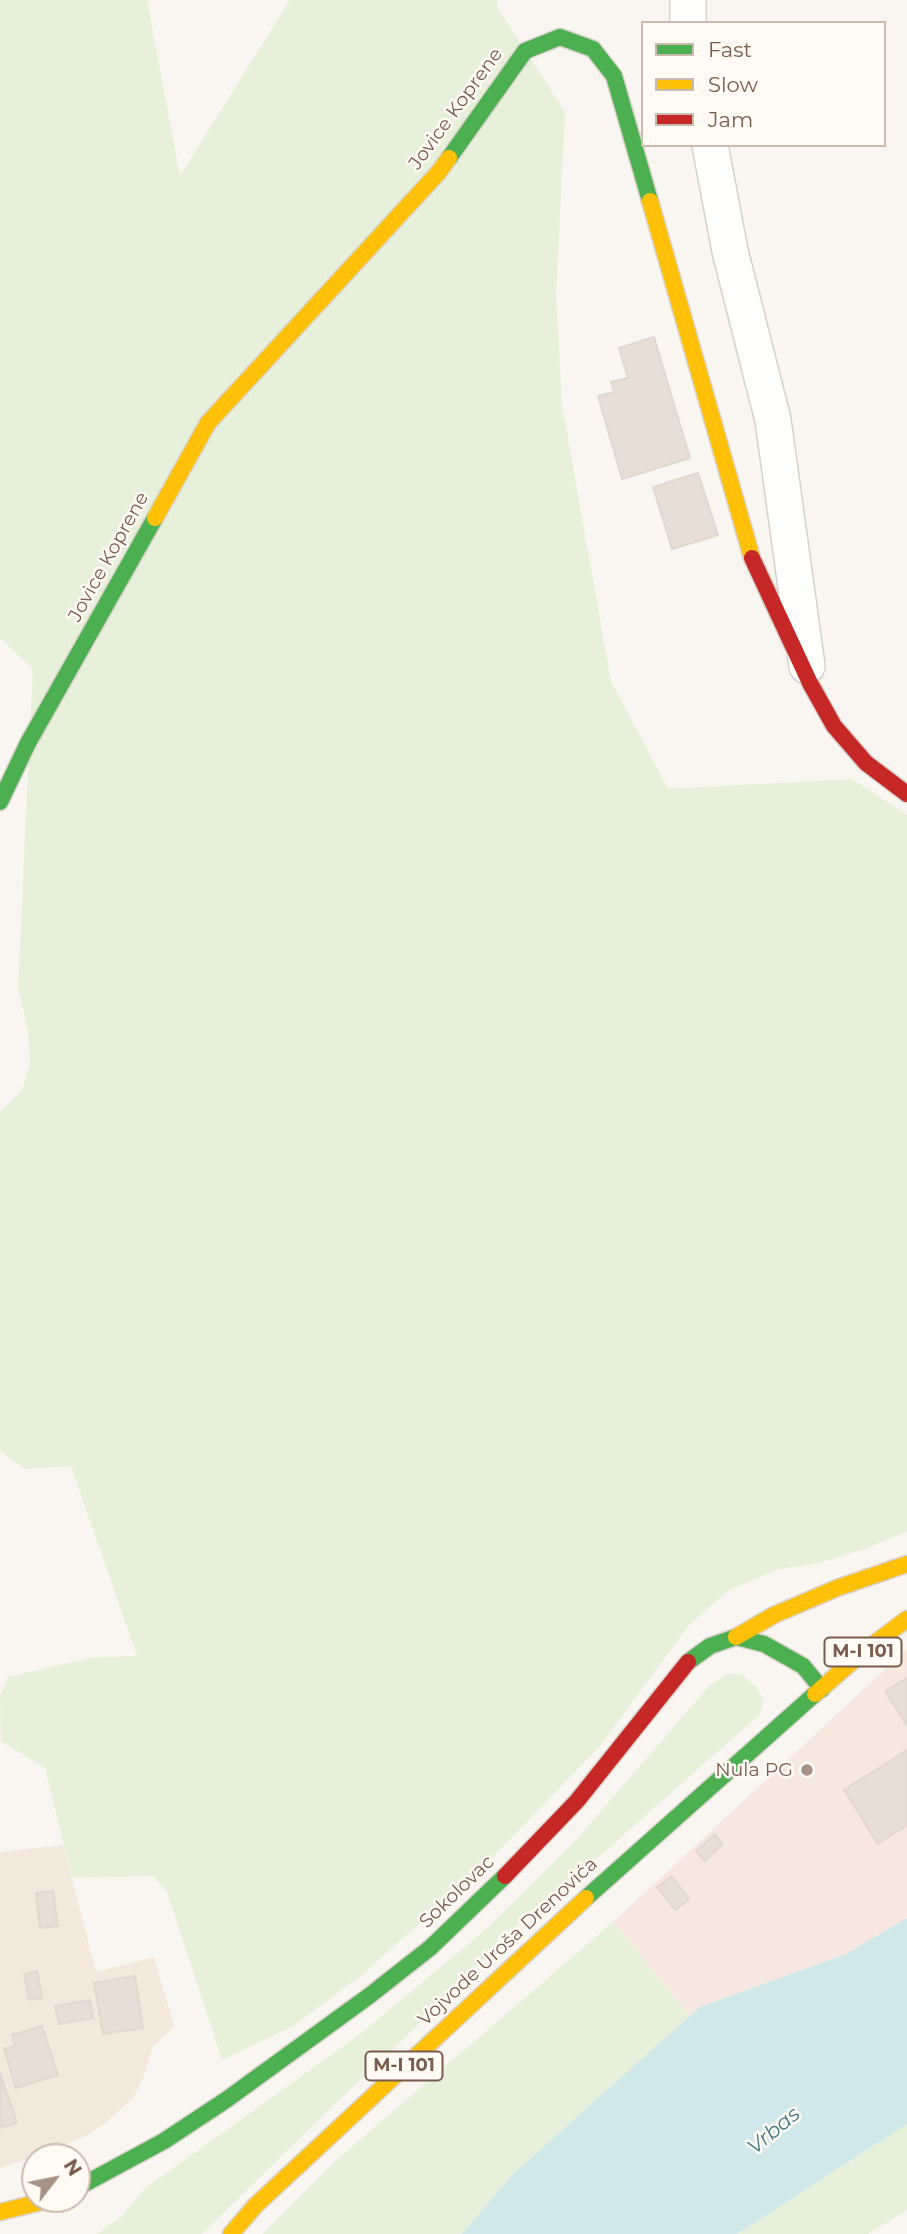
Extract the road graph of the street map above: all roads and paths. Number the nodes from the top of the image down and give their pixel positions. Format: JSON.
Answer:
{"nodes":[{"id":1,"x":688,"y":0,"type":"edge"},
{"id":2,"x":688,"y":21,"type":"edge"},
{"id":3,"x":710,"y":147,"type":"edge"},
{"id":4,"x":810,"y":683,"type":"junction"},
{"id":5,"x":907,"y":794,"type":"edge"},
{"id":6,"x":0,"y":802,"type":"edge"},
{"id":7,"x":907,"y":1564,"type":"edge"},
{"id":8,"x":907,"y":1619,"type":"edge"},
{"id":9,"x":736,"y":1637,"type":"junction"},
{"id":10,"x":822,"y":1689,"type":"junction"},
{"id":11,"x":91,"y":2180,"type":"edge"},
{"id":12,"x":21,"y":2207,"type":"edge"},
{"id":13,"x":0,"y":2212,"type":"edge"},
{"id":14,"x":230,"y":2234,"type":"edge"}],
"edges":[{"from":1,"to":2,"type":"street"},
{"from":3,"to":4,"type":"street"},
{"from":4,"to":5,"type":"main road","name":"Jovice Koprene"},
{"from":4,"to":6,"type":"main road","name":"Jovice Koprene"},
{"from":7,"to":9,"type":"main road","name":"Sokolovac"},
{"from":8,"to":10,"type":"main road","number":"M-I 101"},
{"from":9,"to":10,"type":"main road"},
{"from":9,"to":11,"type":"main road","name":"Sokolovac"},
{"from":10,"to":14,"type":"main road","name":"Vojvode Uroša Drenovića","number":"M-I 101"},
{"from":12,"to":13,"type":"main road"}]}
